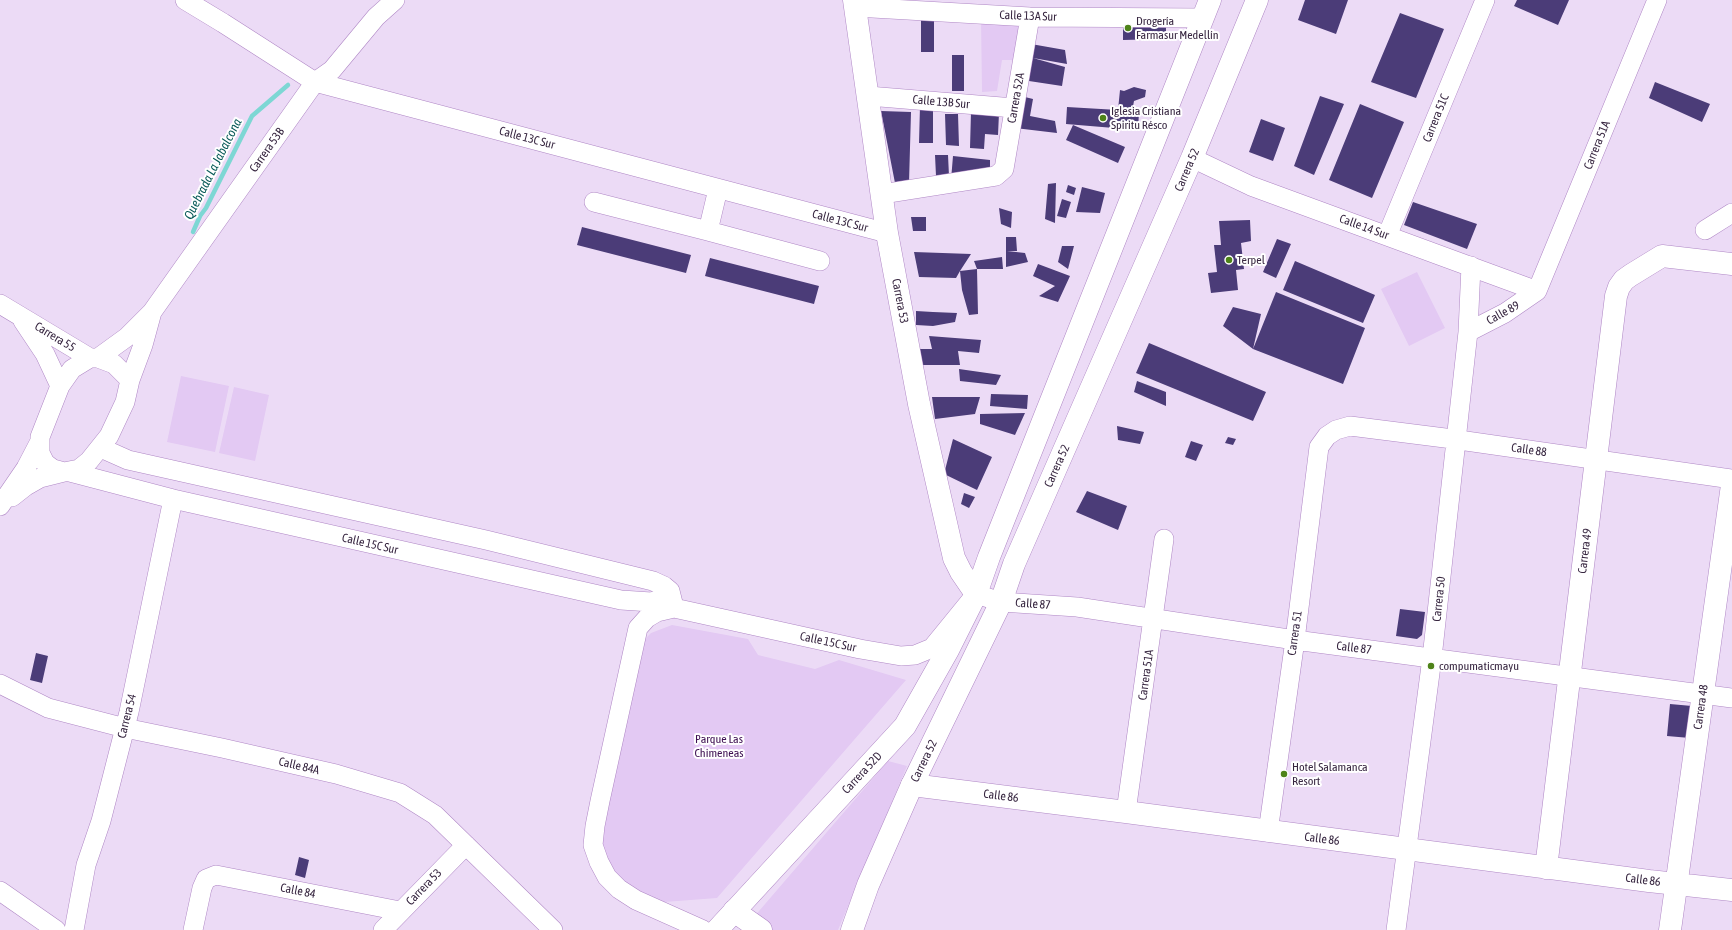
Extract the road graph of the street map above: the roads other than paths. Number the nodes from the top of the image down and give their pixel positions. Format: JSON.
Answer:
{"nodes":[{"id":1,"x":185,"y":0,"type":"edge"},
{"id":2,"x":395,"y":0,"type":"edge"},
{"id":3,"x":1257,"y":0,"type":"edge"},
{"id":4,"x":1485,"y":0,"type":"edge"},
{"id":5,"x":1657,"y":0,"type":"edge"},
{"id":6,"x":854,"y":4,"type":"edge"},
{"id":7,"x":1206,"y":9,"type":"edge"},
{"id":8,"x":1030,"y":17,"type":"junction"},
{"id":9,"x":315,"y":82,"type":"junction"},
{"id":10,"x":868,"y":96,"type":"junction"},
{"id":11,"x":1014,"y":108,"type":"junction"},
{"id":12,"x":1192,"y":158,"type":"junction"},
{"id":13,"x":718,"y":189,"type":"junction"},
{"id":14,"x":882,"y":194,"type":"junction"},
{"id":15,"x":594,"y":202,"type":"dead end"},
{"id":16,"x":1732,"y":213,"type":"edge"},
{"id":17,"x":1705,"y":230,"type":"dead end"},
{"id":18,"x":708,"y":231,"type":"junction"},
{"id":19,"x":887,"y":233,"type":"junction"},
{"id":20,"x":1388,"y":236,"type":"junction"},
{"id":21,"x":820,"y":261,"type":"dead end"},
{"id":22,"x":1732,"y":264,"type":"edge"},
{"id":23,"x":1471,"y":266,"type":"junction"},
{"id":24,"x":1537,"y":291,"type":"junction"},
{"id":25,"x":0,"y":304,"type":"edge"},
{"id":26,"x":152,"y":312,"type":"junction"},
{"id":27,"x":20,"y":316,"type":"junction"},
{"id":28,"x":1468,"y":332,"type":"junction"},
{"id":29,"x":94,"y":358,"type":"junction"},
{"id":30,"x":130,"y":380,"type":"junction"},
{"id":31,"x":60,"y":386,"type":"junction"},
{"id":32,"x":1327,"y":436,"type":"joint"},
{"id":33,"x":1456,"y":440,"type":"junction"},
{"id":34,"x":39,"y":444,"type":"junction"},
{"id":35,"x":101,"y":448,"type":"junction"},
{"id":36,"x":1596,"y":460,"type":"junction"},
{"id":37,"x":67,"y":472,"type":"junction"},
{"id":38,"x":1732,"y":479,"type":"edge"},
{"id":39,"x":1732,"y":485,"type":"edge"},
{"id":40,"x":173,"y":499,"type":"junction"},
{"id":41,"x":0,"y":506,"type":"edge"},
{"id":42,"x":1164,"y":539,"type":"dead end"},
{"id":43,"x":976,"y":594,"type":"junction"},
{"id":44,"x":621,"y":600,"type":"junction"},
{"id":45,"x":672,"y":600,"type":"junction"},
{"id":46,"x":1001,"y":602,"type":"junction"},
{"id":47,"x":1154,"y":618,"type":"junction"},
{"id":48,"x":638,"y":628,"type":"junction"},
{"id":49,"x":1294,"y":640,"type":"junction"},
{"id":50,"x":1432,"y":658,"type":"junction"},
{"id":51,"x":1570,"y":677,"type":"junction"},
{"id":52,"x":0,"y":684,"type":"edge"},
{"id":53,"x":1703,"y":694,"type":"junction"},
{"id":54,"x":1732,"y":698,"type":"edge"},
{"id":55,"x":125,"y":728,"type":"junction"},
{"id":56,"x":912,"y":785,"type":"junction"},
{"id":57,"x":1126,"y":812,"type":"junction"},
{"id":58,"x":1268,"y":832,"type":"junction"},
{"id":59,"x":466,"y":845,"type":"junction"},
{"id":60,"x":1406,"y":850,"type":"junction"},
{"id":61,"x":1546,"y":868,"type":"junction"},
{"id":62,"x":1676,"y":884,"type":"junction"},
{"id":63,"x":1732,"y":890,"type":"edge"},
{"id":64,"x":0,"y":891,"type":"edge"},
{"id":65,"x":400,"y":911,"type":"junction"},
{"id":66,"x":734,"y":911,"type":"junction"},
{"id":67,"x":56,"y":930,"type":"edge"},
{"id":68,"x":74,"y":930,"type":"edge"},
{"id":69,"x":193,"y":930,"type":"edge"},
{"id":70,"x":383,"y":930,"type":"edge"},
{"id":71,"x":553,"y":930,"type":"edge"},
{"id":72,"x":703,"y":930,"type":"edge"},
{"id":73,"x":717,"y":930,"type":"edge"},
{"id":74,"x":761,"y":930,"type":"edge"},
{"id":75,"x":852,"y":930,"type":"edge"},
{"id":76,"x":1396,"y":930,"type":"edge"},
{"id":77,"x":1670,"y":930,"type":"edge"}],
"edges":[{"from":1,"to":9,"type":"street","name":"Calle 13C Sur"},
{"from":2,"to":9,"type":"street","name":"Carrera 53B"},
{"from":3,"to":12,"type":"street","name":"Carrera 52"},
{"from":4,"to":20,"type":"street","name":"Carrera 51C"},
{"from":5,"to":24,"type":"street","name":"Carrera 51A"},
{"from":6,"to":8,"type":"street","name":"Calle 13A Sur"},
{"from":6,"to":10,"type":"street","name":"Carrera 53"},
{"from":7,"to":8,"type":"street","name":"Calle 13A Sur"},
{"from":7,"to":43,"type":"street"},
{"from":8,"to":11,"type":"street","name":"Carrera 52A"},
{"from":9,"to":13,"type":"street","name":"Calle 13C Sur"},
{"from":9,"to":26,"type":"street","name":"Carrera 53B"},
{"from":10,"to":11,"type":"street","name":"Calle 13B Sur"},
{"from":10,"to":14,"type":"street","name":"Carrera 53"},
{"from":11,"to":14,"type":"street","name":"Carrera 52A"},
{"from":12,"to":20,"type":"street","name":"Calle 14 Sur"},
{"from":12,"to":46,"type":"street","name":"Carrera 52"},
{"from":13,"to":18,"type":"street"},
{"from":13,"to":19,"type":"street","name":"Calle 13C Sur"},
{"from":14,"to":19,"type":"street","name":"Carrera 53"},
{"from":15,"to":18,"type":"street"},
{"from":16,"to":17,"type":"street"},
{"from":18,"to":21,"type":"street"},
{"from":19,"to":43,"type":"street","name":"Carrera 53"},
{"from":20,"to":23,"type":"street","name":"Calle 14 Sur"},
{"from":22,"to":36,"type":"street","name":"Carrera 49"},
{"from":23,"to":24,"type":"street","name":"Calle 14 Sur"},
{"from":23,"to":28,"type":"street","name":"Carrera 50"},
{"from":24,"to":28,"type":"street","name":"Calle 89"},
{"from":25,"to":27,"type":"street","name":"Carrera 55"},
{"from":26,"to":29,"type":"street","name":"Carrera 53B"},
{"from":26,"to":30,"type":"street","name":"Carrera 53B"},
{"from":27,"to":29,"type":"street","name":"Carrera 55"},
{"from":27,"to":31,"type":"street"},
{"from":28,"to":33,"type":"street","name":"Carrera 50"},
{"from":29,"to":30,"type":"street","name":"Carrera 55"},
{"from":29,"to":31,"type":"street","name":"Carrera 53B"},
{"from":30,"to":35,"type":"street","name":"Carrera 53B"},
{"from":31,"to":34,"type":"street","name":"Carrera 53B"},
{"from":32,"to":33,"type":"street","name":"Calle 88"},
{"from":32,"to":49,"type":"street","name":"Carrera 51"},
{"from":33,"to":36,"type":"street","name":"Calle 88"},
{"from":33,"to":50,"type":"street","name":"Carrera 50"},
{"from":34,"to":37,"type":"street","name":"Calle 15C Sur"},
{"from":34,"to":41,"type":"street"},
{"from":35,"to":37,"type":"street","name":"Carrera 53B"},
{"from":35,"to":45,"type":"street","name":"Calle 15C Sur"},
{"from":36,"to":38,"type":"street","name":"Calle 88"},
{"from":36,"to":51,"type":"street","name":"Carrera 49"},
{"from":37,"to":40,"type":"street","name":"Calle 15C Sur"},
{"from":37,"to":41,"type":"street"},
{"from":39,"to":53,"type":"street","name":"Carrera 48"},
{"from":40,"to":44,"type":"street","name":"Calle 15C Sur"},
{"from":40,"to":55,"type":"street","name":"Carrera 54"},
{"from":42,"to":47,"type":"street","name":"Carrera 51A"},
{"from":43,"to":45,"type":"street","name":"Calle 15C Sur"},
{"from":43,"to":46,"type":"street","name":"Calle 87"},
{"from":43,"to":66,"type":"street","name":"Carrera 52D"},
{"from":44,"to":45,"type":"street","name":"Calle 15C Sur"},
{"from":44,"to":48,"type":"street"},
{"from":45,"to":48,"type":"street"},
{"from":46,"to":47,"type":"street","name":"Calle 87"},
{"from":46,"to":56,"type":"street","name":"Carrera 52"},
{"from":47,"to":49,"type":"street","name":"Calle 87"},
{"from":47,"to":57,"type":"street","name":"Carrera 51A"},
{"from":48,"to":72,"type":"street"},
{"from":49,"to":50,"type":"street","name":"Calle 87"},
{"from":49,"to":58,"type":"street","name":"Carrera 51"},
{"from":50,"to":51,"type":"street","name":"Calle 87"},
{"from":50,"to":60,"type":"street","name":"Carrera 50"},
{"from":51,"to":53,"type":"street","name":"Calle 87"},
{"from":51,"to":61,"type":"street","name":"Carrera 49"},
{"from":52,"to":55,"type":"street","name":"Calle 84A"},
{"from":53,"to":54,"type":"street","name":"Calle 87"},
{"from":53,"to":62,"type":"street","name":"Carrera 48"},
{"from":55,"to":59,"type":"street","name":"Calle 84A"},
{"from":55,"to":68,"type":"street","name":"Carrera 54"},
{"from":56,"to":57,"type":"street","name":"Calle 86"},
{"from":56,"to":75,"type":"street","name":"Carrera 52"},
{"from":57,"to":58,"type":"street","name":"Calle 86"},
{"from":58,"to":60,"type":"street","name":"Calle 86"},
{"from":59,"to":65,"type":"street","name":"Carrera 53"},
{"from":59,"to":71,"type":"street","name":"Calle 84A"},
{"from":60,"to":61,"type":"street","name":"Calle 86"},
{"from":60,"to":76,"type":"street","name":"Carrera 50"},
{"from":61,"to":62,"type":"street","name":"Calle 86"},
{"from":62,"to":63,"type":"street","name":"Calle 86"},
{"from":62,"to":77,"type":"street","name":"Carrera 48"},
{"from":64,"to":67,"type":"street"},
{"from":65,"to":69,"type":"street","name":"Calle 84"},
{"from":65,"to":70,"type":"street","name":"Carrera 53"},
{"from":66,"to":73,"type":"street","name":"Carrera 52D"},
{"from":66,"to":74,"type":"street"}]}
